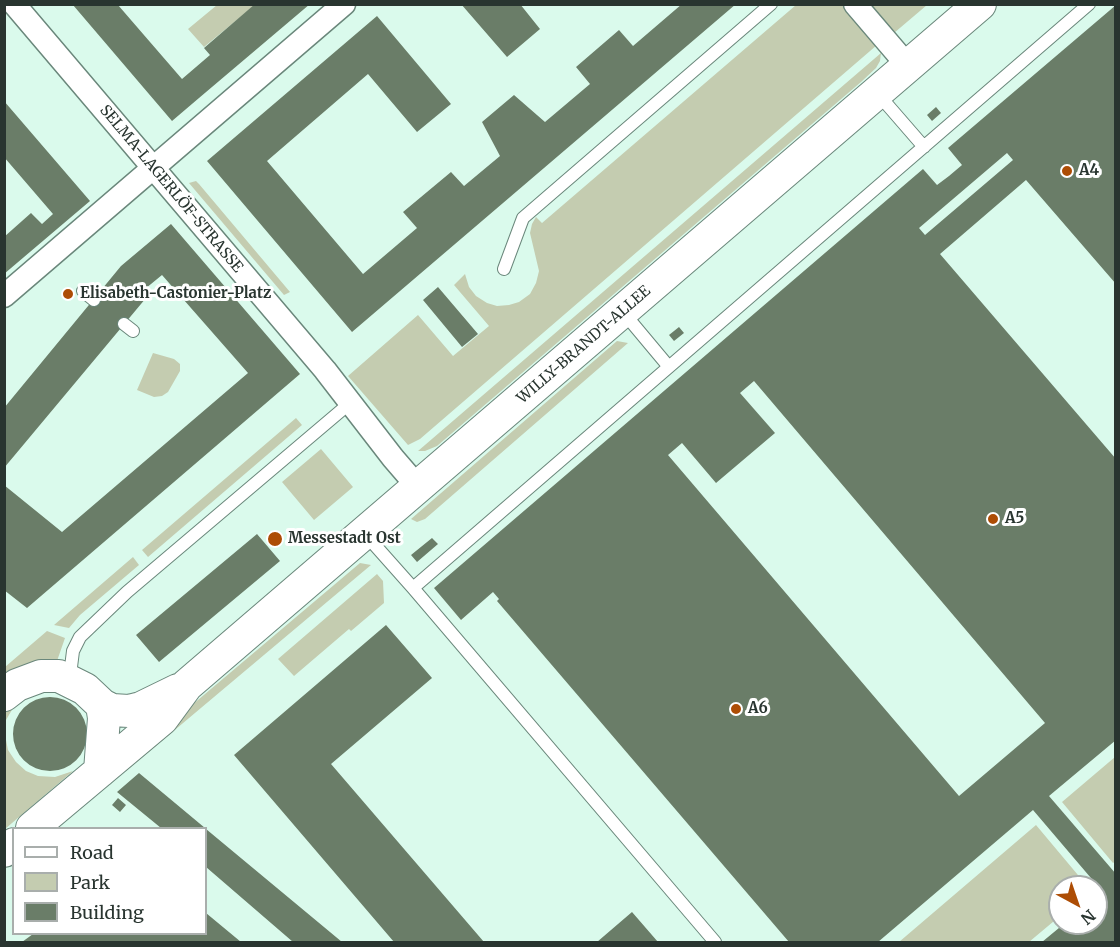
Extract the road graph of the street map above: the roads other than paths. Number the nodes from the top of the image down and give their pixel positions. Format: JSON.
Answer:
{"nodes":[{"id":1,"x":14,"y":4,"type":"edge"},
{"id":2,"x":344,"y":4,"type":"edge"},
{"id":3,"x":771,"y":4,"type":"edge"},
{"id":4,"x":855,"y":4,"type":"edge"},
{"id":5,"x":980,"y":4,"type":"edge"},
{"id":6,"x":1089,"y":4,"type":"edge"},
{"id":7,"x":908,"y":66,"type":"junction"},
{"id":8,"x":877,"y":93,"type":"junction"},
{"id":9,"x":924,"y":147,"type":"junction"},
{"id":10,"x":153,"y":168,"type":"junction"},
{"id":11,"x":504,"y":269,"type":"dead end"},
{"id":12,"x":83,"y":291,"type":"dead end"},
{"id":13,"x":4,"y":296,"type":"edge"},
{"id":14,"x":94,"y":300,"type":"dead end"},
{"id":15,"x":622,"y":312,"type":"junction"},
{"id":16,"x":669,"y":367,"type":"junction"},
{"id":17,"x":350,"y":403,"type":"junction"},
{"id":18,"x":418,"y":487,"type":"junction"},
{"id":19,"x":364,"y":533,"type":"junction"},
{"id":20,"x":412,"y":588,"type":"junction"},
{"id":21,"x":72,"y":682,"type":"junction"},
{"id":22,"x":188,"y":685,"type":"junction"},
{"id":23,"x":4,"y":695,"type":"edge"},
{"id":24,"x":102,"y":705,"type":"junction"},
{"id":25,"x":100,"y":771,"type":"junction"},
{"id":26,"x":33,"y":827,"type":"edge"},
{"id":27,"x":715,"y":942,"type":"edge"}],
"edges":[{"from":1,"to":10,"type":"street","name":"SELMA-LAGERLÖF-STRASSE"},
{"from":2,"to":10,"type":"street"},
{"from":3,"to":11,"type":"lane"},
{"from":4,"to":7,"type":"street"},
{"from":5,"to":7,"type":"main road","name":"WILLY-BRANDT-ALLEE"},
{"from":6,"to":9,"type":"lane"},
{"from":7,"to":8,"type":"main road","name":"WILLY-BRANDT-ALLEE"},
{"from":8,"to":9,"type":"lane"},
{"from":8,"to":15,"type":"main road","name":"WILLY-BRANDT-ALLEE"},
{"from":9,"to":16,"type":"lane"},
{"from":10,"to":13,"type":"street"},
{"from":10,"to":17,"type":"street","name":"SELMA-LAGERLÖF-STRASSE"},
{"from":12,"to":14,"type":"lane"},
{"from":15,"to":16,"type":"lane"},
{"from":15,"to":18,"type":"main road","name":"WILLY-BRANDT-ALLEE"},
{"from":16,"to":20,"type":"lane"},
{"from":17,"to":18,"type":"street","name":"SELMA-LAGERLÖF-STRASSE"},
{"from":17,"to":21,"type":"lane"},
{"from":18,"to":19,"type":"main road","name":"WILLY-BRANDT-ALLEE"},
{"from":19,"to":20,"type":"lane"},
{"from":19,"to":22,"type":"main road","name":"WILLY-BRANDT-ALLEE"},
{"from":20,"to":27,"type":"lane"},
{"from":21,"to":23,"type":"main road","name":"WILLY-BRANDT-ALLEE"},
{"from":21,"to":24,"type":"main road","name":"WILLY-BRANDT-ALLEE"},
{"from":22,"to":24,"type":"main road","name":"WILLY-BRANDT-ALLEE"},
{"from":22,"to":25,"type":"main road","name":"WILLY-BRANDT-ALLEE"},
{"from":24,"to":25,"type":"main road"},
{"from":25,"to":26,"type":"main road","name":"WILLY-BRANDT-ALLEE"}]}
